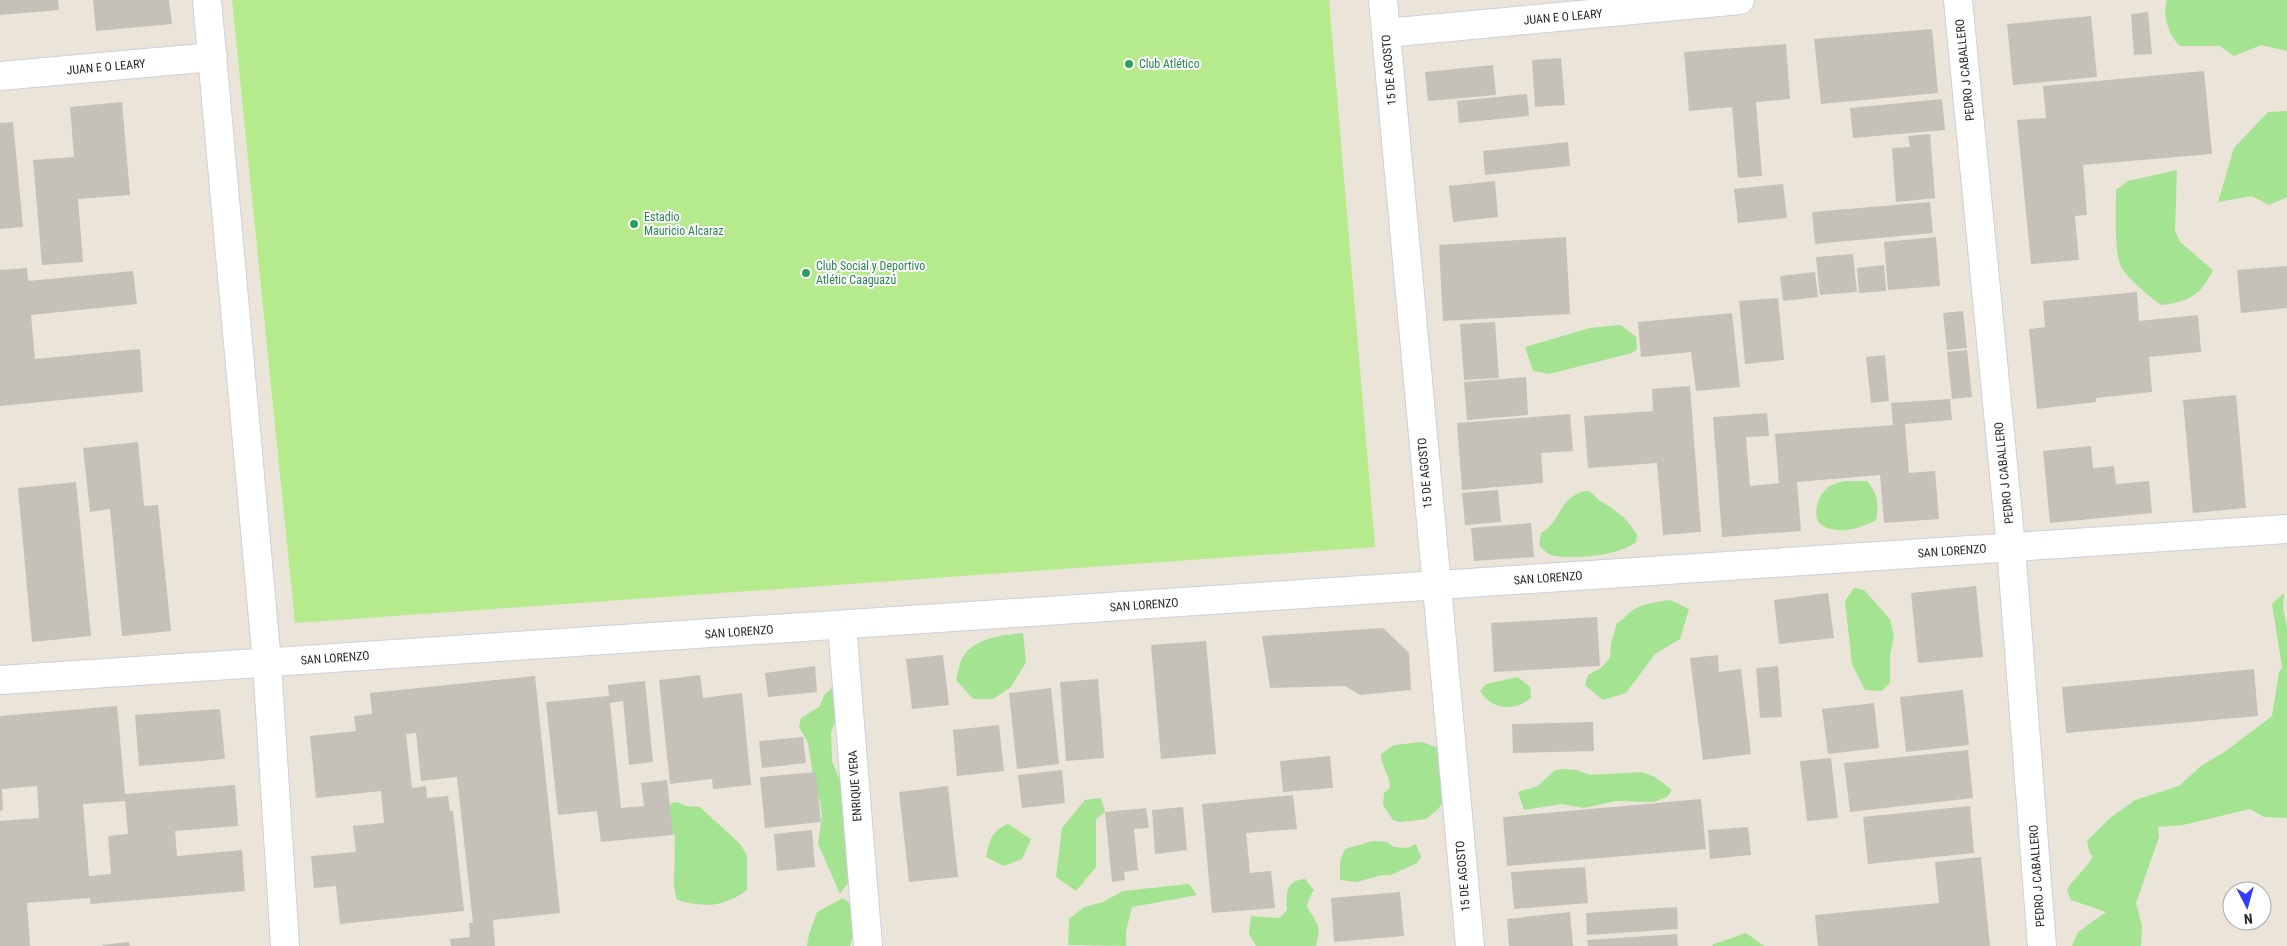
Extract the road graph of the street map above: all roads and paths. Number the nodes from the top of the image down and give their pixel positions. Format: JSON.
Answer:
{"nodes":[{"id":1,"x":207,"y":0,"type":"edge"},
{"id":2,"x":1383,"y":0,"type":"edge"},
{"id":3,"x":1740,"y":0,"type":"edge"},
{"id":4,"x":1958,"y":0,"type":"edge"},
{"id":5,"x":1386,"y":33,"type":"junction"},
{"id":6,"x":212,"y":57,"type":"junction"},
{"id":7,"x":0,"y":76,"type":"edge"},
{"id":8,"x":2287,"y":529,"type":"edge"},
{"id":9,"x":2011,"y":547,"type":"junction"},
{"id":10,"x":1435,"y":586,"type":"junction"},
{"id":11,"x":842,"y":625,"type":"junction"},
{"id":12,"x":267,"y":663,"type":"junction"},
{"id":13,"x":0,"y":680,"type":"edge"},
{"id":14,"x":286,"y":946,"type":"edge"},
{"id":15,"x":868,"y":946,"type":"edge"},
{"id":16,"x":1470,"y":946,"type":"edge"},
{"id":17,"x":2042,"y":946,"type":"edge"}],
"edges":[{"from":1,"to":6,"type":"street"},
{"from":2,"to":5,"type":"street","name":"15 DE AGOSTO"},
{"from":3,"to":5,"type":"street","name":"JUAN E O LEARY"},
{"from":4,"to":9,"type":"street","name":"PEDRO J CABALLERO"},
{"from":5,"to":10,"type":"street","name":"15 DE AGOSTO"},
{"from":6,"to":7,"type":"street","name":"JUAN E O LEARY"},
{"from":6,"to":12,"type":"street"},
{"from":8,"to":9,"type":"street","name":"SAN LORENZO"},
{"from":9,"to":10,"type":"street","name":"SAN LORENZO"},
{"from":9,"to":17,"type":"street","name":"PEDRO J CABALLERO"},
{"from":10,"to":11,"type":"street","name":"SAN LORENZO"},
{"from":10,"to":16,"type":"street","name":"15 DE AGOSTO"},
{"from":11,"to":12,"type":"street","name":"SAN LORENZO"},
{"from":11,"to":15,"type":"street","name":"ENRIQUE VERA"},
{"from":12,"to":13,"type":"street","name":"SAN LORENZO"},
{"from":12,"to":14,"type":"street"}]}
